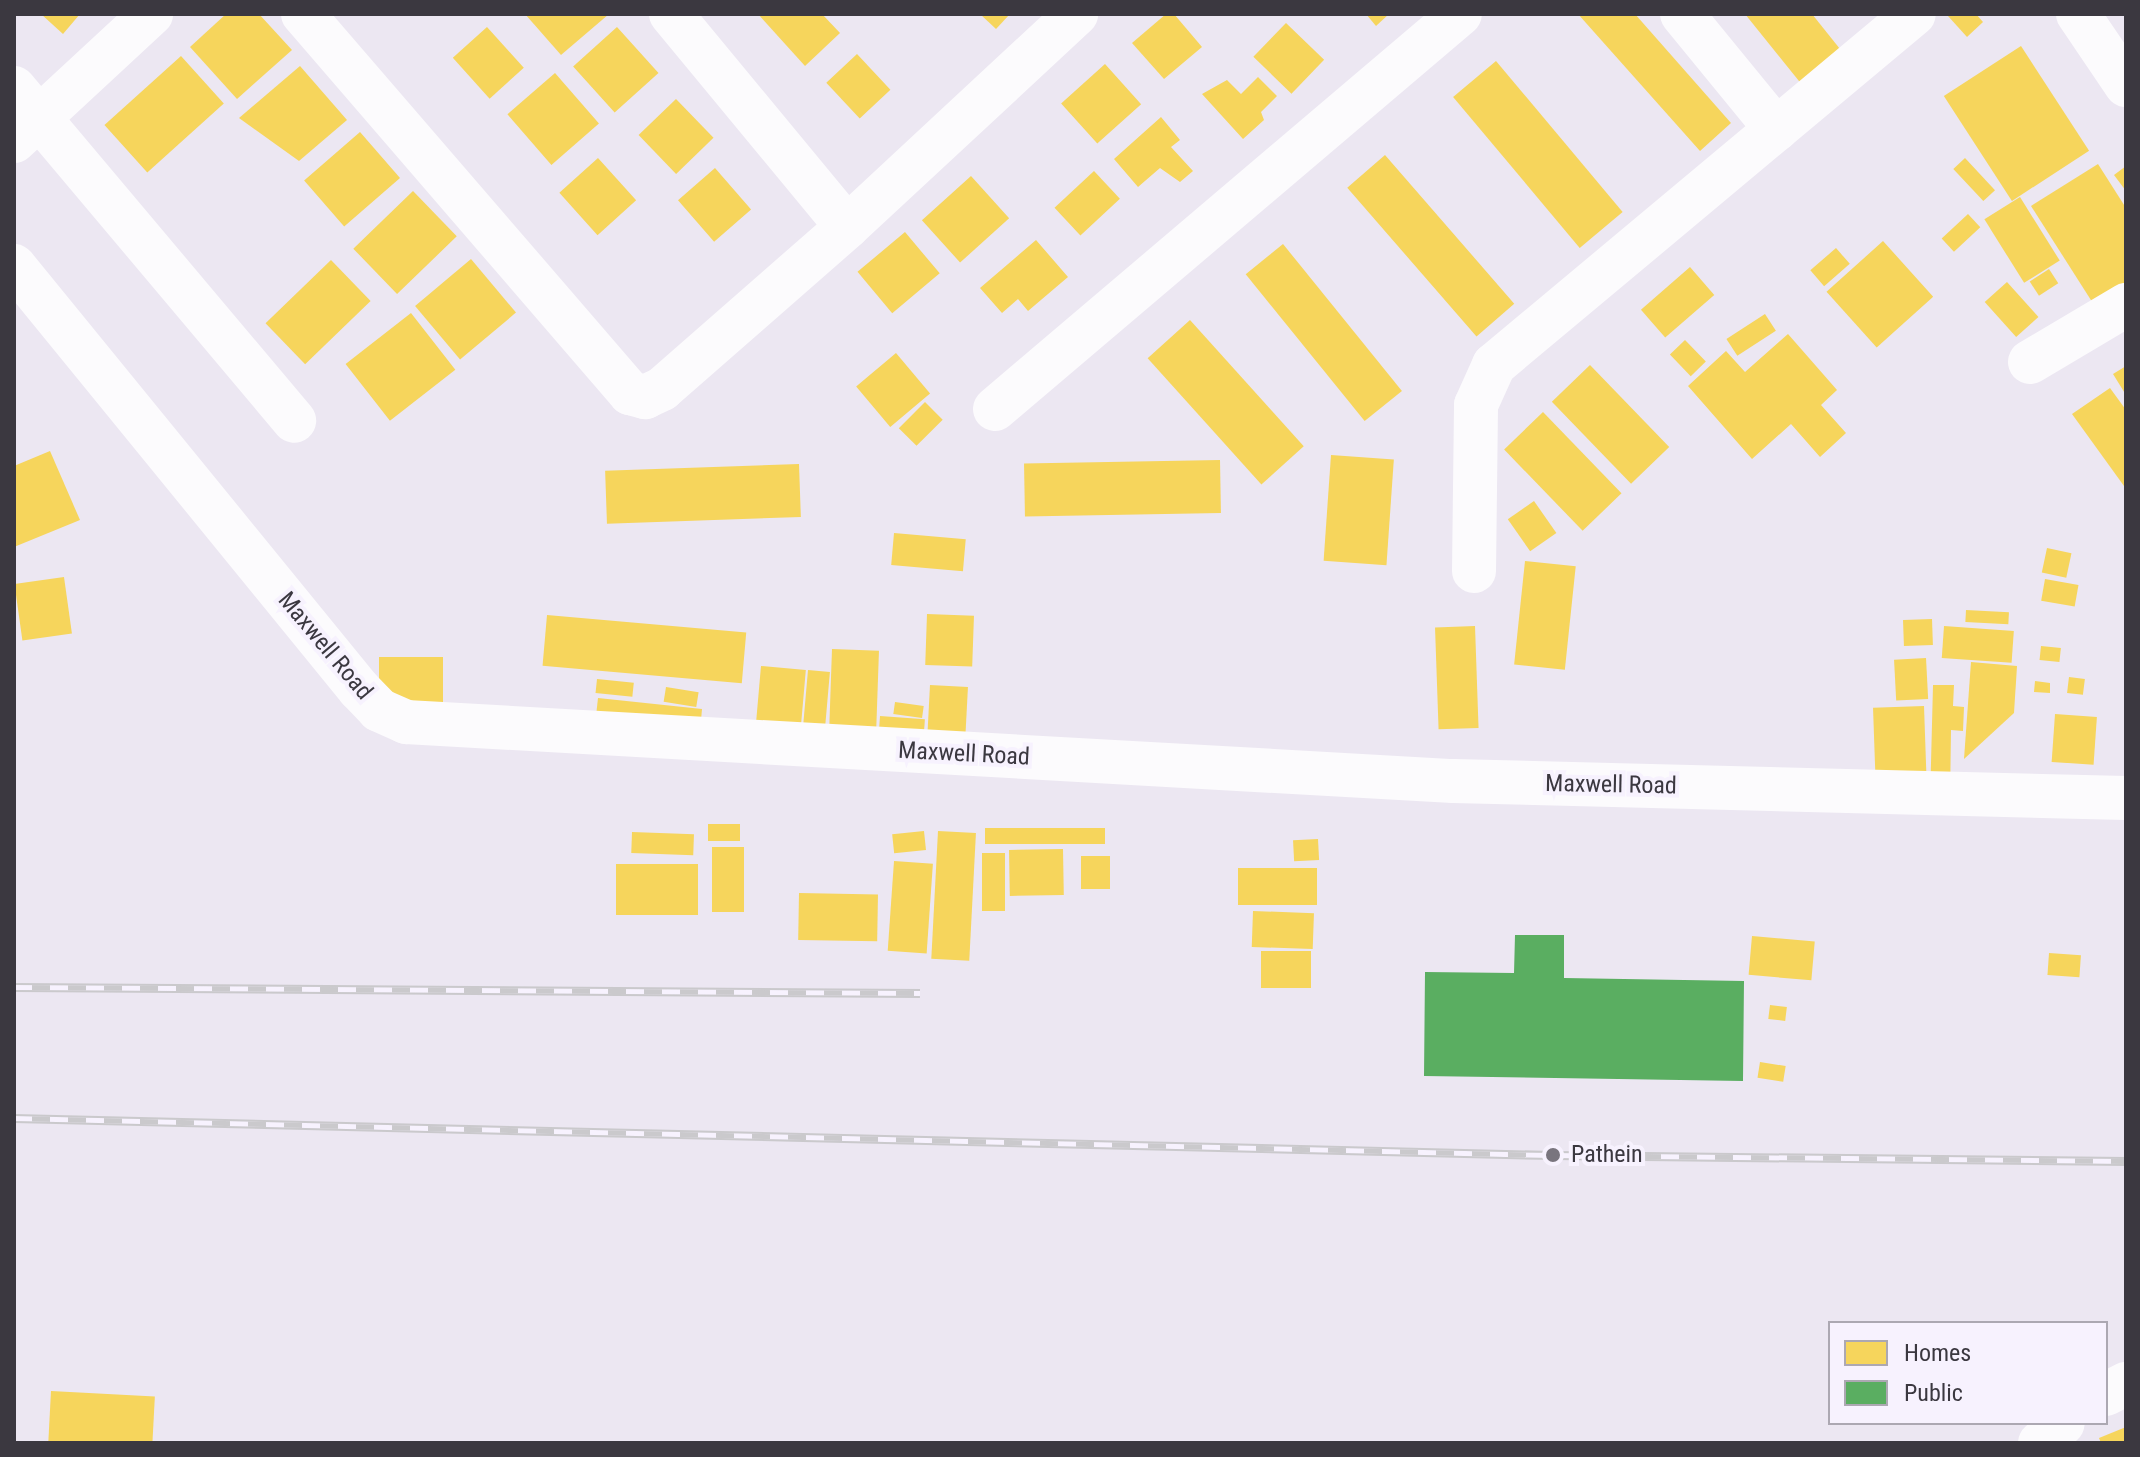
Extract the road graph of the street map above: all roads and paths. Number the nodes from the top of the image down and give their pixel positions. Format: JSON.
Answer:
{"nodes":[{"id":1,"x":151,"y":14,"type":"edge"},
{"id":2,"x":303,"y":14,"type":"edge"},
{"id":3,"x":671,"y":14,"type":"edge"},
{"id":4,"x":1076,"y":14,"type":"edge"},
{"id":5,"x":1460,"y":14,"type":"edge"},
{"id":6,"x":1682,"y":14,"type":"edge"},
{"id":7,"x":1914,"y":14,"type":"edge"},
{"id":8,"x":2078,"y":14,"type":"edge"},
{"id":9,"x":2126,"y":85,"type":"edge"},
{"id":10,"x":22,"y":116,"type":"edge"},
{"id":11,"x":1776,"y":129,"type":"junction"},
{"id":12,"x":847,"y":227,"type":"junction"},
{"id":13,"x":14,"y":266,"type":"edge"},
{"id":14,"x":2126,"y":305,"type":"edge"},
{"id":15,"x":2030,"y":362,"type":"dead end"},
{"id":16,"x":995,"y":409,"type":"dead end"},
{"id":17,"x":294,"y":421,"type":"dead end"},
{"id":18,"x":1474,"y":571,"type":"dead end"},
{"id":19,"x":2126,"y":798,"type":"edge"},
{"id":20,"x":2126,"y":1384,"type":"edge"},
{"id":21,"x":2108,"y":1393,"type":"edge"},
{"id":22,"x":2061,"y":1425,"type":"edge"},
{"id":23,"x":2040,"y":1443,"type":"edge"}],
"edges":[{"from":1,"to":10,"type":"street"},
{"from":2,"to":12,"type":"street"},
{"from":3,"to":12,"type":"street"},
{"from":4,"to":12,"type":"street"},
{"from":5,"to":16,"type":"street"},
{"from":6,"to":11,"type":"street"},
{"from":7,"to":11,"type":"street"},
{"from":8,"to":9,"type":"street"},
{"from":10,"to":17,"type":"street"},
{"from":11,"to":18,"type":"street"},
{"from":13,"to":19,"type":"street","name":"Maxwell Road"},
{"from":14,"to":15,"type":"street"},
{"from":20,"to":21,"type":"street"},
{"from":22,"to":23,"type":"street"}]}
